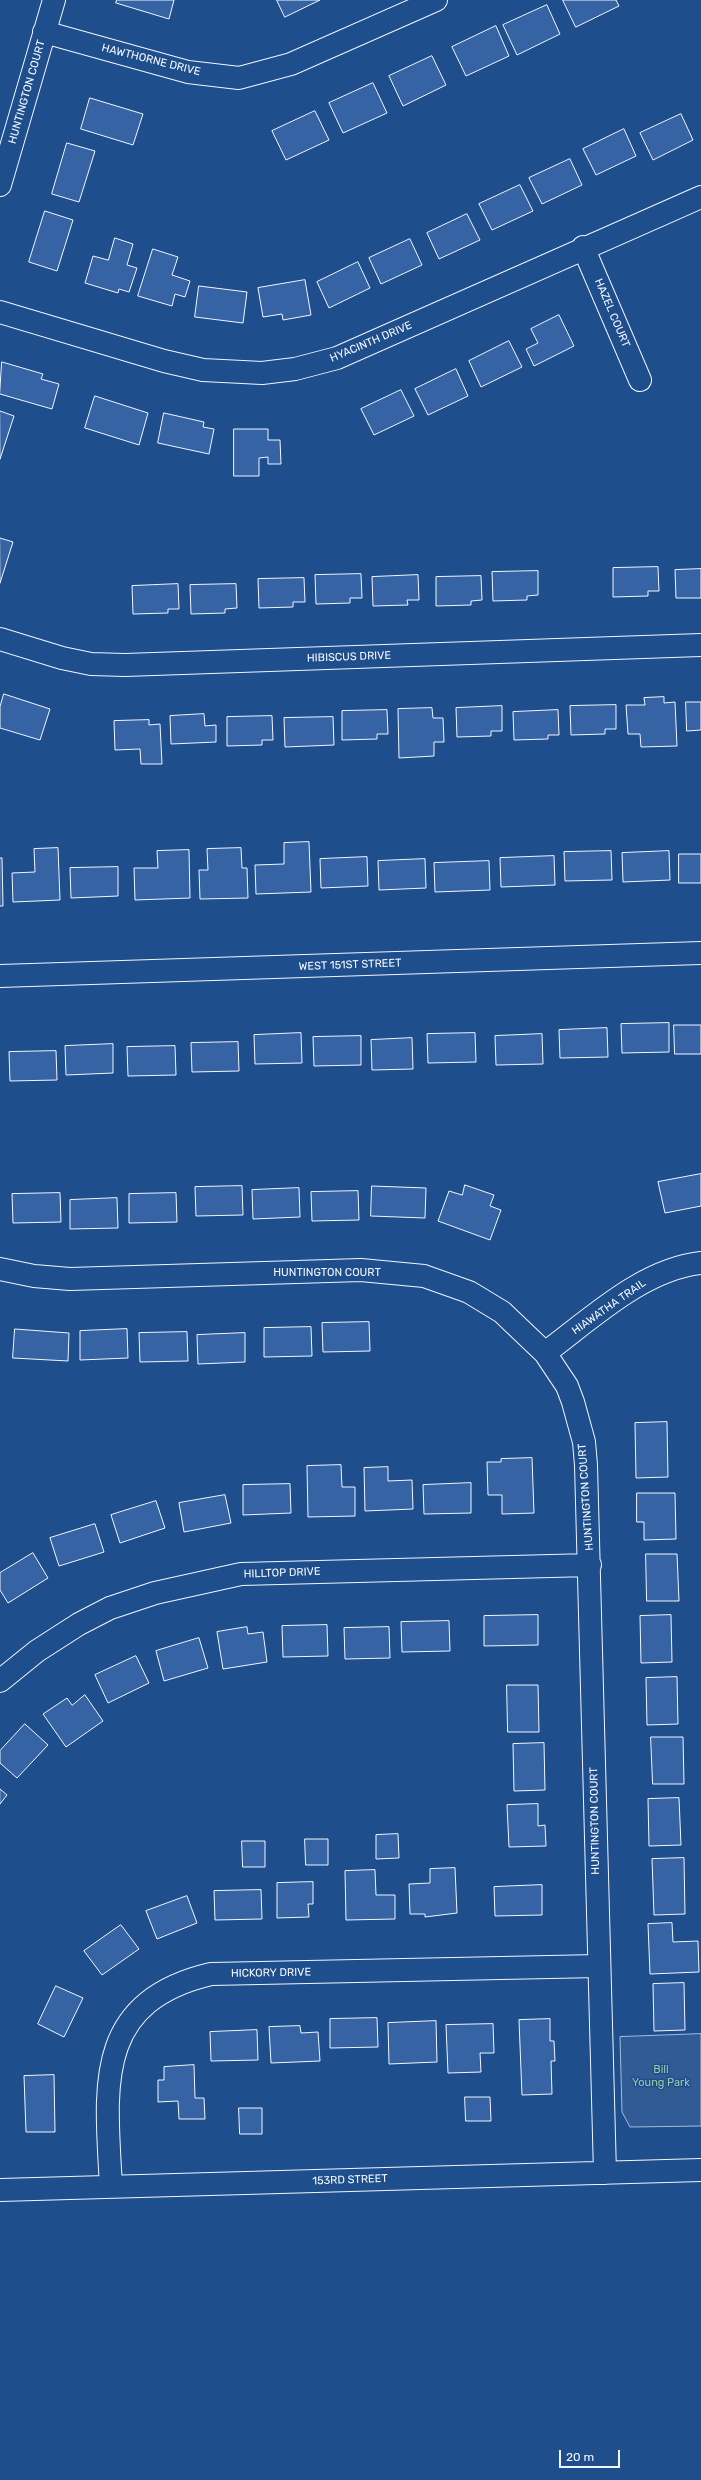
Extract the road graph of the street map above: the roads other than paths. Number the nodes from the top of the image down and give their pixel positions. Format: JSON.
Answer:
{"nodes":[{"id":1,"x":54,"y":0,"type":"edge"},
{"id":2,"x":436,"y":0,"type":"edge"},
{"id":3,"x":44,"y":32,"type":"junction"},
{"id":4,"x":0,"y":185,"type":"edge"},
{"id":5,"x":701,"y":197,"type":"edge"},
{"id":6,"x":583,"y":247,"type":"junction"},
{"id":7,"x":0,"y":312,"type":"edge"},
{"id":8,"x":640,"y":380,"type":"dead end"},
{"id":9,"x":0,"y":639,"type":"edge"},
{"id":10,"x":701,"y":645,"type":"edge"},
{"id":11,"x":701,"y":953,"type":"edge"},
{"id":12,"x":0,"y":976,"type":"edge"},
{"id":13,"x":701,"y":1263,"type":"edge"},
{"id":14,"x":0,"y":1269,"type":"edge"},
{"id":15,"x":545,"y":1353,"type":"junction"},
{"id":16,"x":590,"y":1565,"type":"junction"},
{"id":17,"x":0,"y":1681,"type":"edge"},
{"id":18,"x":598,"y":1966,"type":"junction"},
{"id":19,"x":701,"y":2170,"type":"edge"},
{"id":20,"x":605,"y":2173,"type":"junction"},
{"id":21,"x":111,"y":2187,"type":"junction"},
{"id":22,"x":0,"y":2190,"type":"edge"}],
"edges":[{"from":1,"to":3,"type":"street","name":"HUNTINGTON COURT"},
{"from":2,"to":3,"type":"street","name":"HAWTHORNE DRIVE"},
{"from":3,"to":4,"type":"street","name":"HUNTINGTON COURT"},
{"from":5,"to":6,"type":"street","name":"HYACINTH DRIVE"},
{"from":6,"to":7,"type":"street","name":"HYACINTH DRIVE"},
{"from":6,"to":8,"type":"street","name":"HAZEL COURT"},
{"from":9,"to":10,"type":"street","name":"HIBISCUS DRIVE"},
{"from":11,"to":12,"type":"street","name":"WEST 151ST STREET"},
{"from":13,"to":15,"type":"street","name":"HIAWATHA TRAIL"},
{"from":14,"to":15,"type":"street","name":"HUNTINGTON COURT"},
{"from":15,"to":16,"type":"street","name":"HUNTINGTON COURT"},
{"from":16,"to":17,"type":"street","name":"HILLTOP DRIVE"},
{"from":16,"to":18,"type":"street","name":"HUNTINGTON COURT"},
{"from":18,"to":20,"type":"street","name":"HUNTINGTON COURT"},
{"from":18,"to":21,"type":"street","name":"HICKORY DRIVE"},
{"from":19,"to":20,"type":"street","name":"153RD STREET"},
{"from":20,"to":21,"type":"street","name":"153RD STREET"},
{"from":21,"to":22,"type":"street","name":"153RD STREET"}]}
